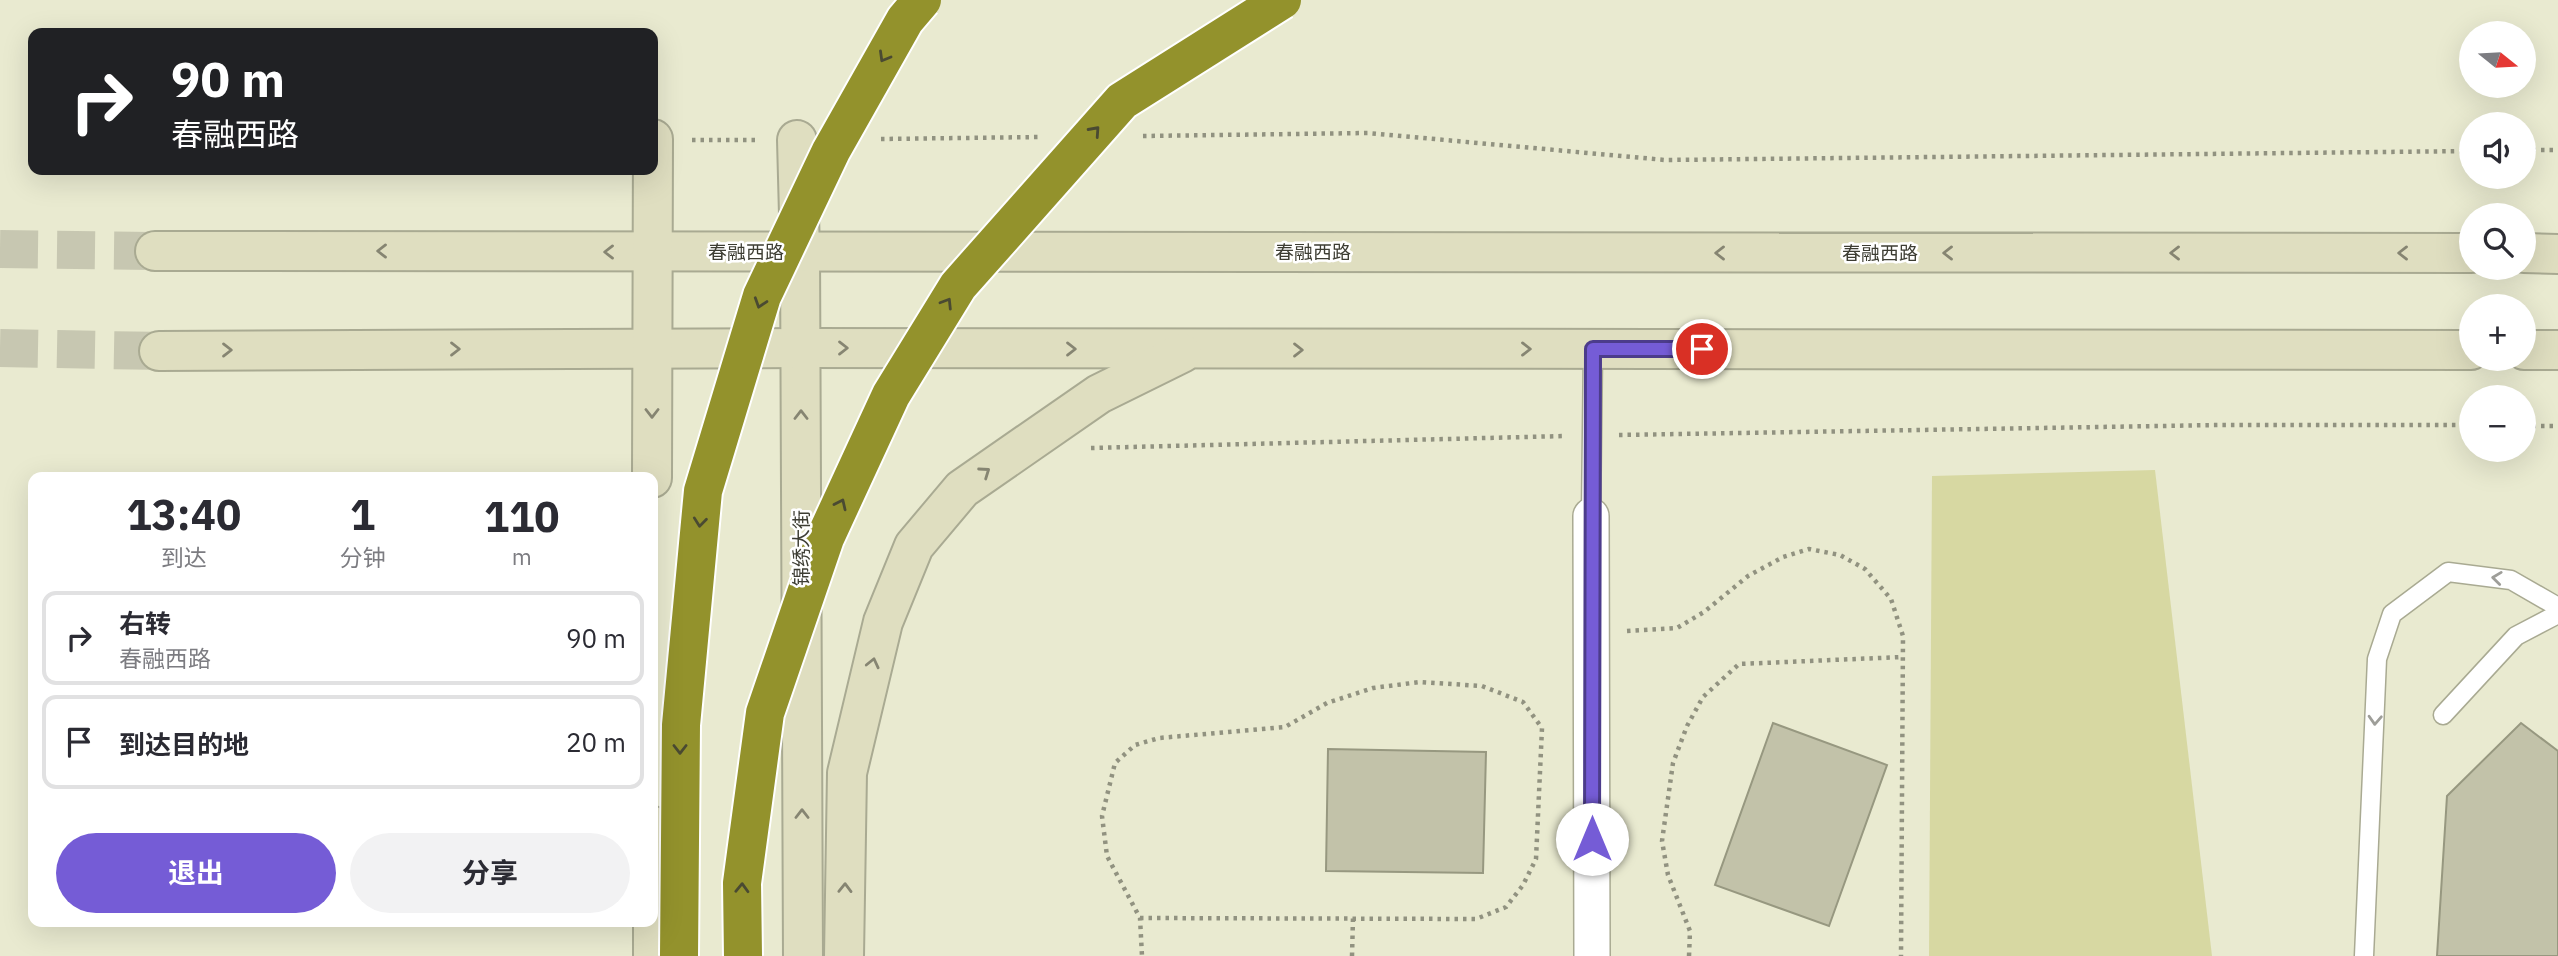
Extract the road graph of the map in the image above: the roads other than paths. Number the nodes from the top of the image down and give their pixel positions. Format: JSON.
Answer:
{"nodes":[{"id":1,"x":922,"y":0,"type":"edge"},
{"id":2,"x":1282,"y":0,"type":"edge"},
{"id":3,"x":797,"y":140,"type":"road end"},
{"id":4,"x":653,"y":175,"type":"edge"},
{"id":5,"x":155,"y":251,"type":"tunnel mouth"},
{"id":6,"x":653,"y":252,"type":"junction"},
{"id":7,"x":800,"y":252,"type":"junction"},
{"id":8,"x":2459,"y":253,"type":"edge"},
{"id":9,"x":2536,"y":253,"type":"edge"},
{"id":10,"x":2558,"y":254,"type":"edge"},
{"id":11,"x":801,"y":348,"type":"junction"},
{"id":12,"x":652,"y":349,"type":"junction"},
{"id":13,"x":1593,"y":349,"type":"junction"},
{"id":14,"x":1189,"y":350,"type":"junction"},
{"id":15,"x":2459,"y":350,"type":"edge"},
{"id":16,"x":2536,"y":350,"type":"edge"},
{"id":17,"x":2558,"y":350,"type":"edge"},
{"id":18,"x":159,"y":351,"type":"tunnel mouth"},
{"id":19,"x":652,"y":472,"type":"edge"},
{"id":20,"x":1591,"y":516,"type":"joint"},
{"id":21,"x":2558,"y":607,"type":"edge"},
{"id":22,"x":2558,"y":614,"type":"edge"},
{"id":23,"x":2443,"y":715,"type":"dead end"},
{"id":24,"x":653,"y":927,"type":"edge"},
{"id":25,"x":653,"y":956,"type":"edge"},
{"id":26,"x":679,"y":956,"type":"edge"},
{"id":27,"x":743,"y":956,"type":"edge"},
{"id":28,"x":803,"y":956,"type":"edge"},
{"id":29,"x":844,"y":956,"type":"edge"},
{"id":30,"x":1592,"y":956,"type":"edge"},
{"id":31,"x":2364,"y":956,"type":"edge"}],
"edges":[{"from":1,"to":26,"type":"highway","one_way":true,"bridge":true},
{"from":27,"to":2,"type":"highway","one_way":true,"bridge":true},
{"from":3,"to":7,"type":"main road","name":"锦绣大街"},
{"from":4,"to":6,"type":"main road"},
{"from":6,"to":5,"type":"main road","name":"春融西路","one_way":true},
{"from":6,"to":7,"type":"main road","name":"春融西路"},
{"from":6,"to":12,"type":"main road"},
{"from":8,"to":7,"type":"main road","name":"春融西路","one_way":true},
{"from":7,"to":11,"type":"main road","name":"锦绣大街"},
{"from":9,"to":10,"type":"main road"},
{"from":11,"to":12,"type":"main road"},
{"from":11,"to":14,"type":"main road","one_way":true},
{"from":28,"to":11,"type":"main road","name":"锦绣大街","one_way":true},
{"from":18,"to":12,"type":"main road","one_way":true},
{"from":12,"to":19,"type":"main road","one_way":true},
{"from":14,"to":13,"type":"main road","one_way":true},
{"from":13,"to":15,"type":"main road"},
{"from":13,"to":20,"type":"lane"},
{"from":29,"to":14,"type":"main road","one_way":true},
{"from":16,"to":17,"type":"main road"},
{"from":20,"to":30,"type":"street"},
{"from":21,"to":31,"type":"lane","one_way":true},
{"from":22,"to":23,"type":"lane"},
{"from":24,"to":25,"type":"main road"}]}
